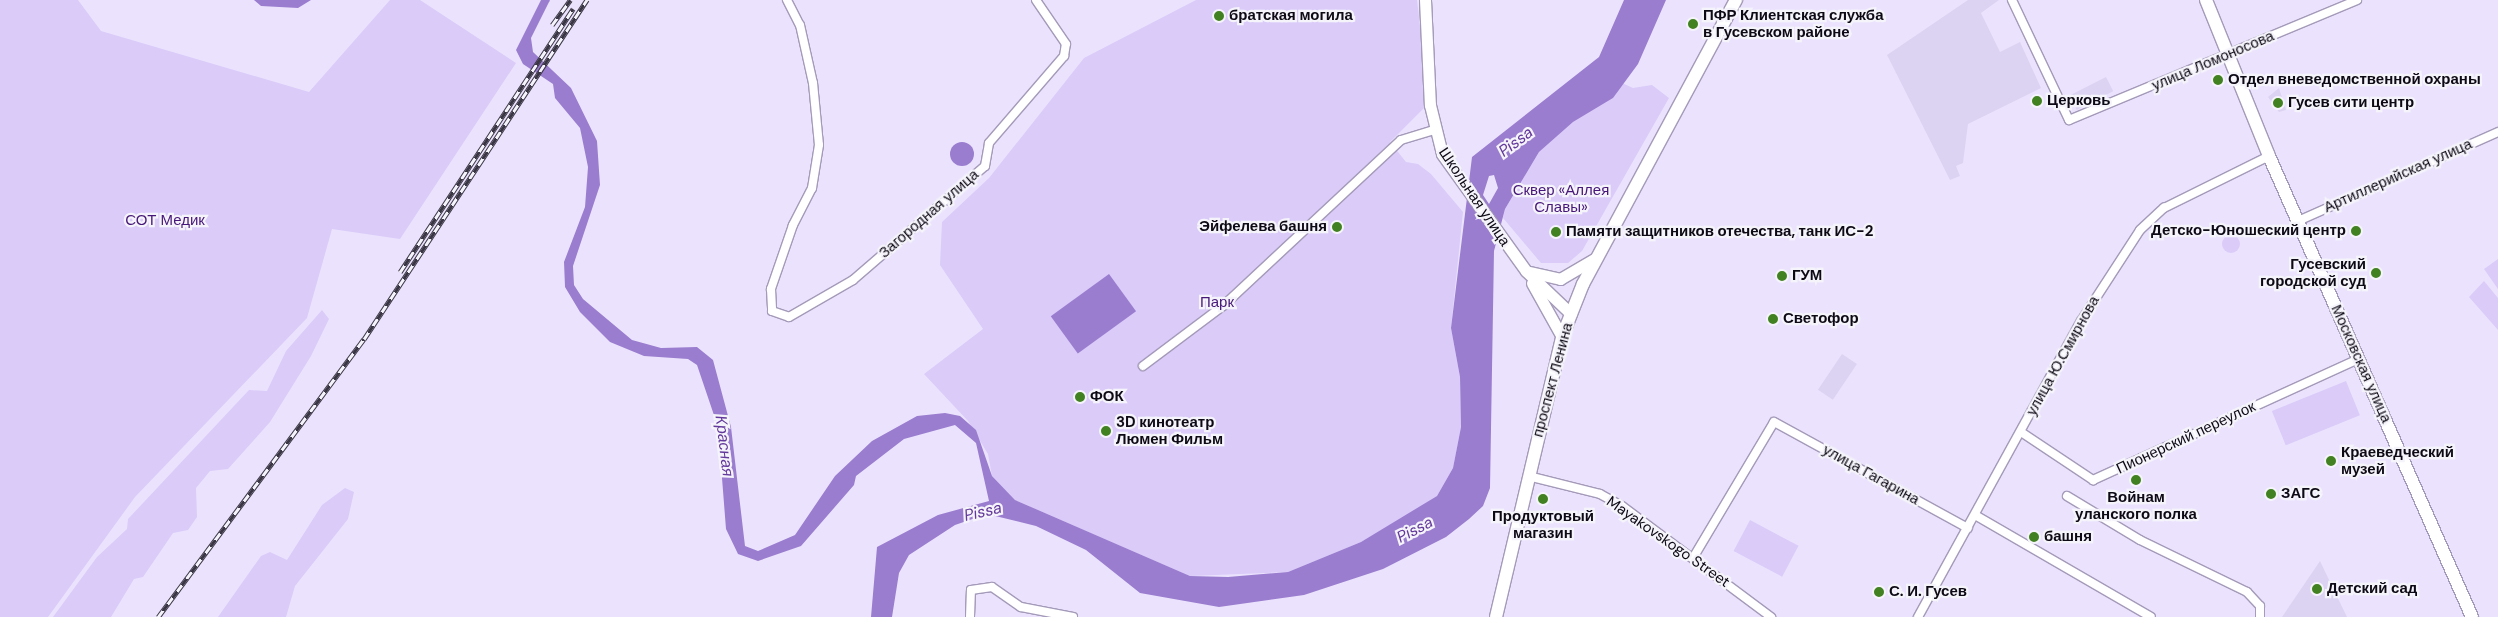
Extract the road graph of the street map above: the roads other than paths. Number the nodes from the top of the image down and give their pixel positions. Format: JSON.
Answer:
{"nodes":[{"id":1,"x":787,"y":0,"type":"edge"},
{"id":2,"x":1036,"y":0,"type":"edge"},
{"id":3,"x":1425,"y":0,"type":"edge"},
{"id":4,"x":1736,"y":0,"type":"edge"},
{"id":5,"x":2012,"y":0,"type":"edge"},
{"id":6,"x":2206,"y":0,"type":"edge"},
{"id":7,"x":2357,"y":0,"type":"edge"},
{"id":8,"x":2229,"y":55,"type":"junction"},
{"id":9,"x":1433,"y":130,"type":"junction"},
{"id":10,"x":2498,"y":132,"type":"edge"},
{"id":11,"x":2269,"y":156,"type":"junction"},
{"id":12,"x":2298,"y":221,"type":"junction"},
{"id":13,"x":1598,"y":257,"type":"junction"},
{"id":14,"x":1526,"y":271,"type":"junction"},
{"id":15,"x":1571,"y":314,"type":"junction"},
{"id":16,"x":1562,"y":337,"type":"junction"},
{"id":17,"x":2359,"y":359,"type":"junction"},
{"id":18,"x":1144,"y":366,"type":"dead end"},
{"id":19,"x":2021,"y":432,"type":"junction"},
{"id":20,"x":1528,"y":476,"type":"junction"},
{"id":21,"x":2067,"y":496,"type":"dead end"},
{"id":22,"x":1976,"y":516,"type":"junction"},
{"id":23,"x":1968,"y":528,"type":"junction"},
{"id":24,"x":1692,"y":558,"type":"junction"},
{"id":25,"x":970,"y":617,"type":"edge"},
{"id":26,"x":1073,"y":617,"type":"edge"},
{"id":27,"x":1496,"y":617,"type":"edge"},
{"id":28,"x":1771,"y":617,"type":"edge"},
{"id":29,"x":1918,"y":617,"type":"edge"},
{"id":30,"x":2151,"y":617,"type":"edge"},
{"id":31,"x":2260,"y":617,"type":"edge"},
{"id":32,"x":2472,"y":617,"type":"edge"}],
"edges":[{"from":1,"to":2,"type":"street","name":"Загородная улица"},
{"from":3,"to":9,"type":"main road","name":"Школьная улица"},
{"from":4,"to":13,"type":"main road","name":"проспект Ленина"},
{"from":5,"to":8,"type":"street","name":"улица Ломоносова"},
{"from":6,"to":8,"type":"main road","name":"Московская улица"},
{"from":7,"to":8,"type":"street","name":"улица Ломоносова"},
{"from":8,"to":11,"type":"main road","name":"Московская улица"},
{"from":9,"to":14,"type":"main road","name":"Школьная улица"},
{"from":9,"to":18,"type":"street"},
{"from":10,"to":12,"type":"street","name":"Артиллерийская улица"},
{"from":11,"to":12,"type":"main road","name":"Московская улица"},
{"from":11,"to":19,"type":"street","name":"улица Ю.Смирнова"},
{"from":12,"to":17,"type":"main road","name":"Московская улица"},
{"from":13,"to":14,"type":"main road"},
{"from":13,"to":15,"type":"main road","name":"проспект Ленина"},
{"from":14,"to":15,"type":"main road","name":"Школьная улица"},
{"from":14,"to":16,"type":"main road","name":"Школьная улица"},
{"from":15,"to":16,"type":"main road","name":"проспект Ленина"},
{"from":16,"to":20,"type":"main road","name":"проспект Ленина"},
{"from":17,"to":19,"type":"street","name":"Пионерский переулок"},
{"from":17,"to":32,"type":"main road","name":"Московская улица"},
{"from":19,"to":22,"type":"street","name":"улица Ю.Смирнова"},
{"from":20,"to":24,"type":"street","name":"Mayakovskogo Street"},
{"from":20,"to":27,"type":"main road","name":"проспект Ленина"},
{"from":21,"to":31,"type":"street"},
{"from":22,"to":23,"type":"street","name":"улица Ю.Смирнова"},
{"from":22,"to":30,"type":"street"},
{"from":23,"to":24,"type":"street","name":"улица Гагарина"},
{"from":23,"to":29,"type":"street","name":"улица Ю.Смирнова"},
{"from":24,"to":28,"type":"street","name":"Mayakovskogo Street"},
{"from":25,"to":26,"type":"street"}]}
